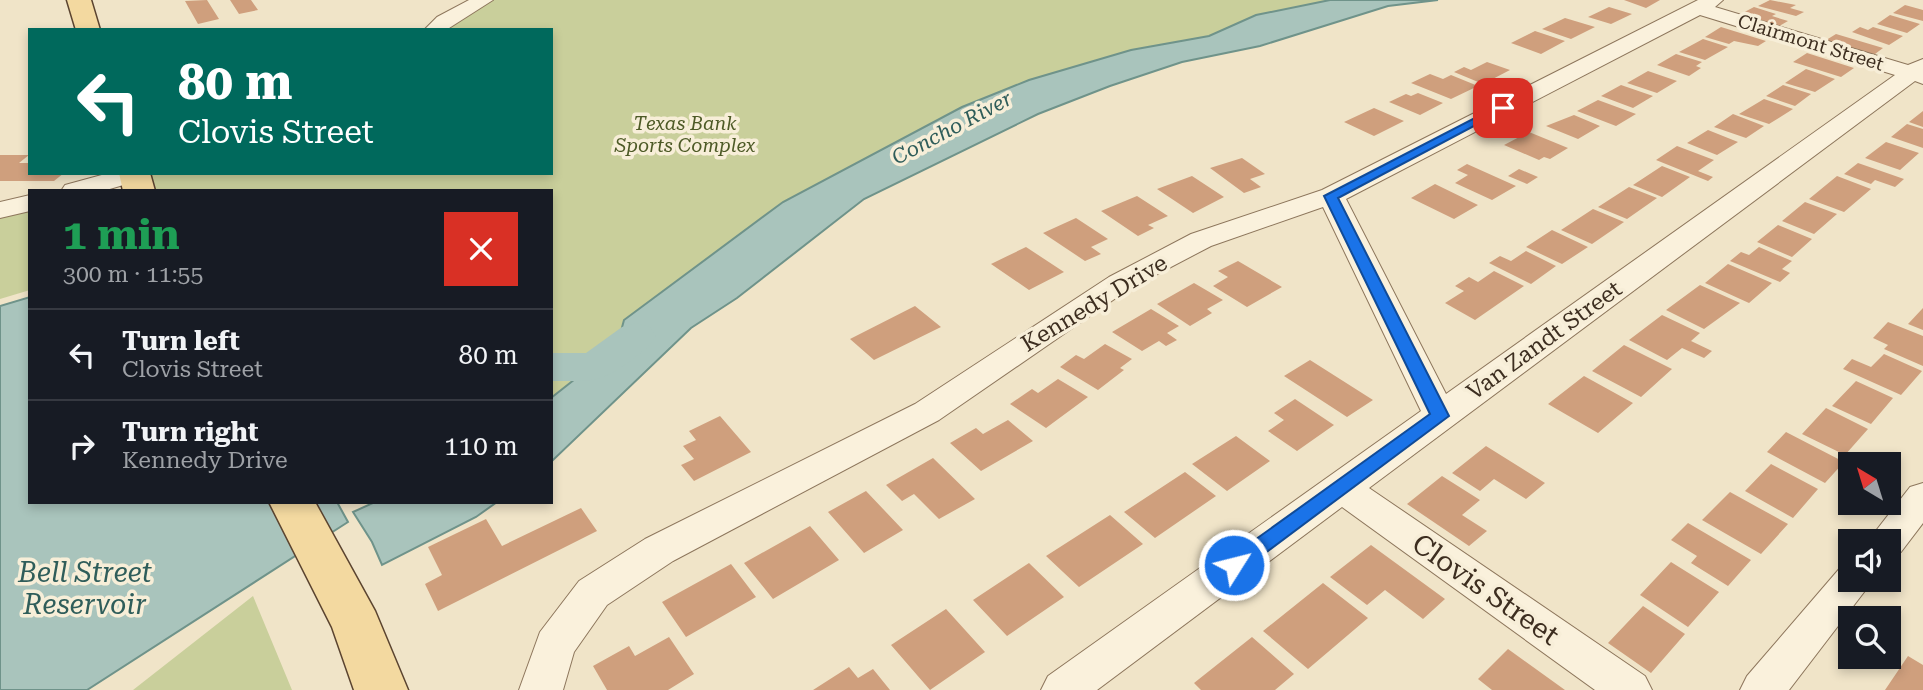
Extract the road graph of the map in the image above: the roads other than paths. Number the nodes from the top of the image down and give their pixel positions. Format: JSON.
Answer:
{"nodes":[{"id":1,"x":79,"y":0,"type":"edge"},
{"id":2,"x":483,"y":0,"type":"edge"},
{"id":3,"x":1706,"y":4,"type":"edge"},
{"id":4,"x":87,"y":28,"type":"edge"},
{"id":5,"x":436,"y":28,"type":"edge"},
{"id":6,"x":1919,"y":72,"type":"edge"},
{"id":7,"x":131,"y":175,"type":"edge"},
{"id":8,"x":81,"y":189,"type":"edge"},
{"id":9,"x":1331,"y":196,"type":"junction"},
{"id":10,"x":28,"y":203,"type":"edge"},
{"id":11,"x":0,"y":210,"type":"edge"},
{"id":12,"x":1440,"y":416,"type":"junction"},
{"id":13,"x":1342,"y":488,"type":"junction"},
{"id":14,"x":1923,"y":498,"type":"edge"},
{"id":15,"x":293,"y":504,"type":"edge"},
{"id":16,"x":1897,"y":529,"type":"edge"},
{"id":17,"x":1843,"y":592,"type":"edge"},
{"id":18,"x":381,"y":690,"type":"edge"},
{"id":19,"x":541,"y":690,"type":"edge"},
{"id":20,"x":1063,"y":690,"type":"edge"},
{"id":21,"x":1630,"y":690,"type":"edge"},
{"id":22,"x":1762,"y":690,"type":"edge"}],
"edges":[{"from":1,"to":4,"type":"main road"},
{"from":2,"to":5,"type":"street"},
{"from":3,"to":6,"type":"street","name":"Clairmont Street"},
{"from":3,"to":9,"type":"street","name":"Kennedy Drive"},
{"from":6,"to":12,"type":"street","name":"Van Zandt Street"},
{"from":7,"to":8,"type":"street"},
{"from":9,"to":12,"type":"street"},
{"from":9,"to":19,"type":"street","name":"Kennedy Drive"},
{"from":10,"to":11,"type":"street"},
{"from":12,"to":13,"type":"street","name":"Van Zandt Street"},
{"from":13,"to":20,"type":"street","name":"Van Zandt Street"},
{"from":13,"to":21,"type":"street","name":"Clovis Street"},
{"from":14,"to":16,"type":"street"},
{"from":15,"to":18,"type":"main road"},
{"from":17,"to":22,"type":"street"}]}
